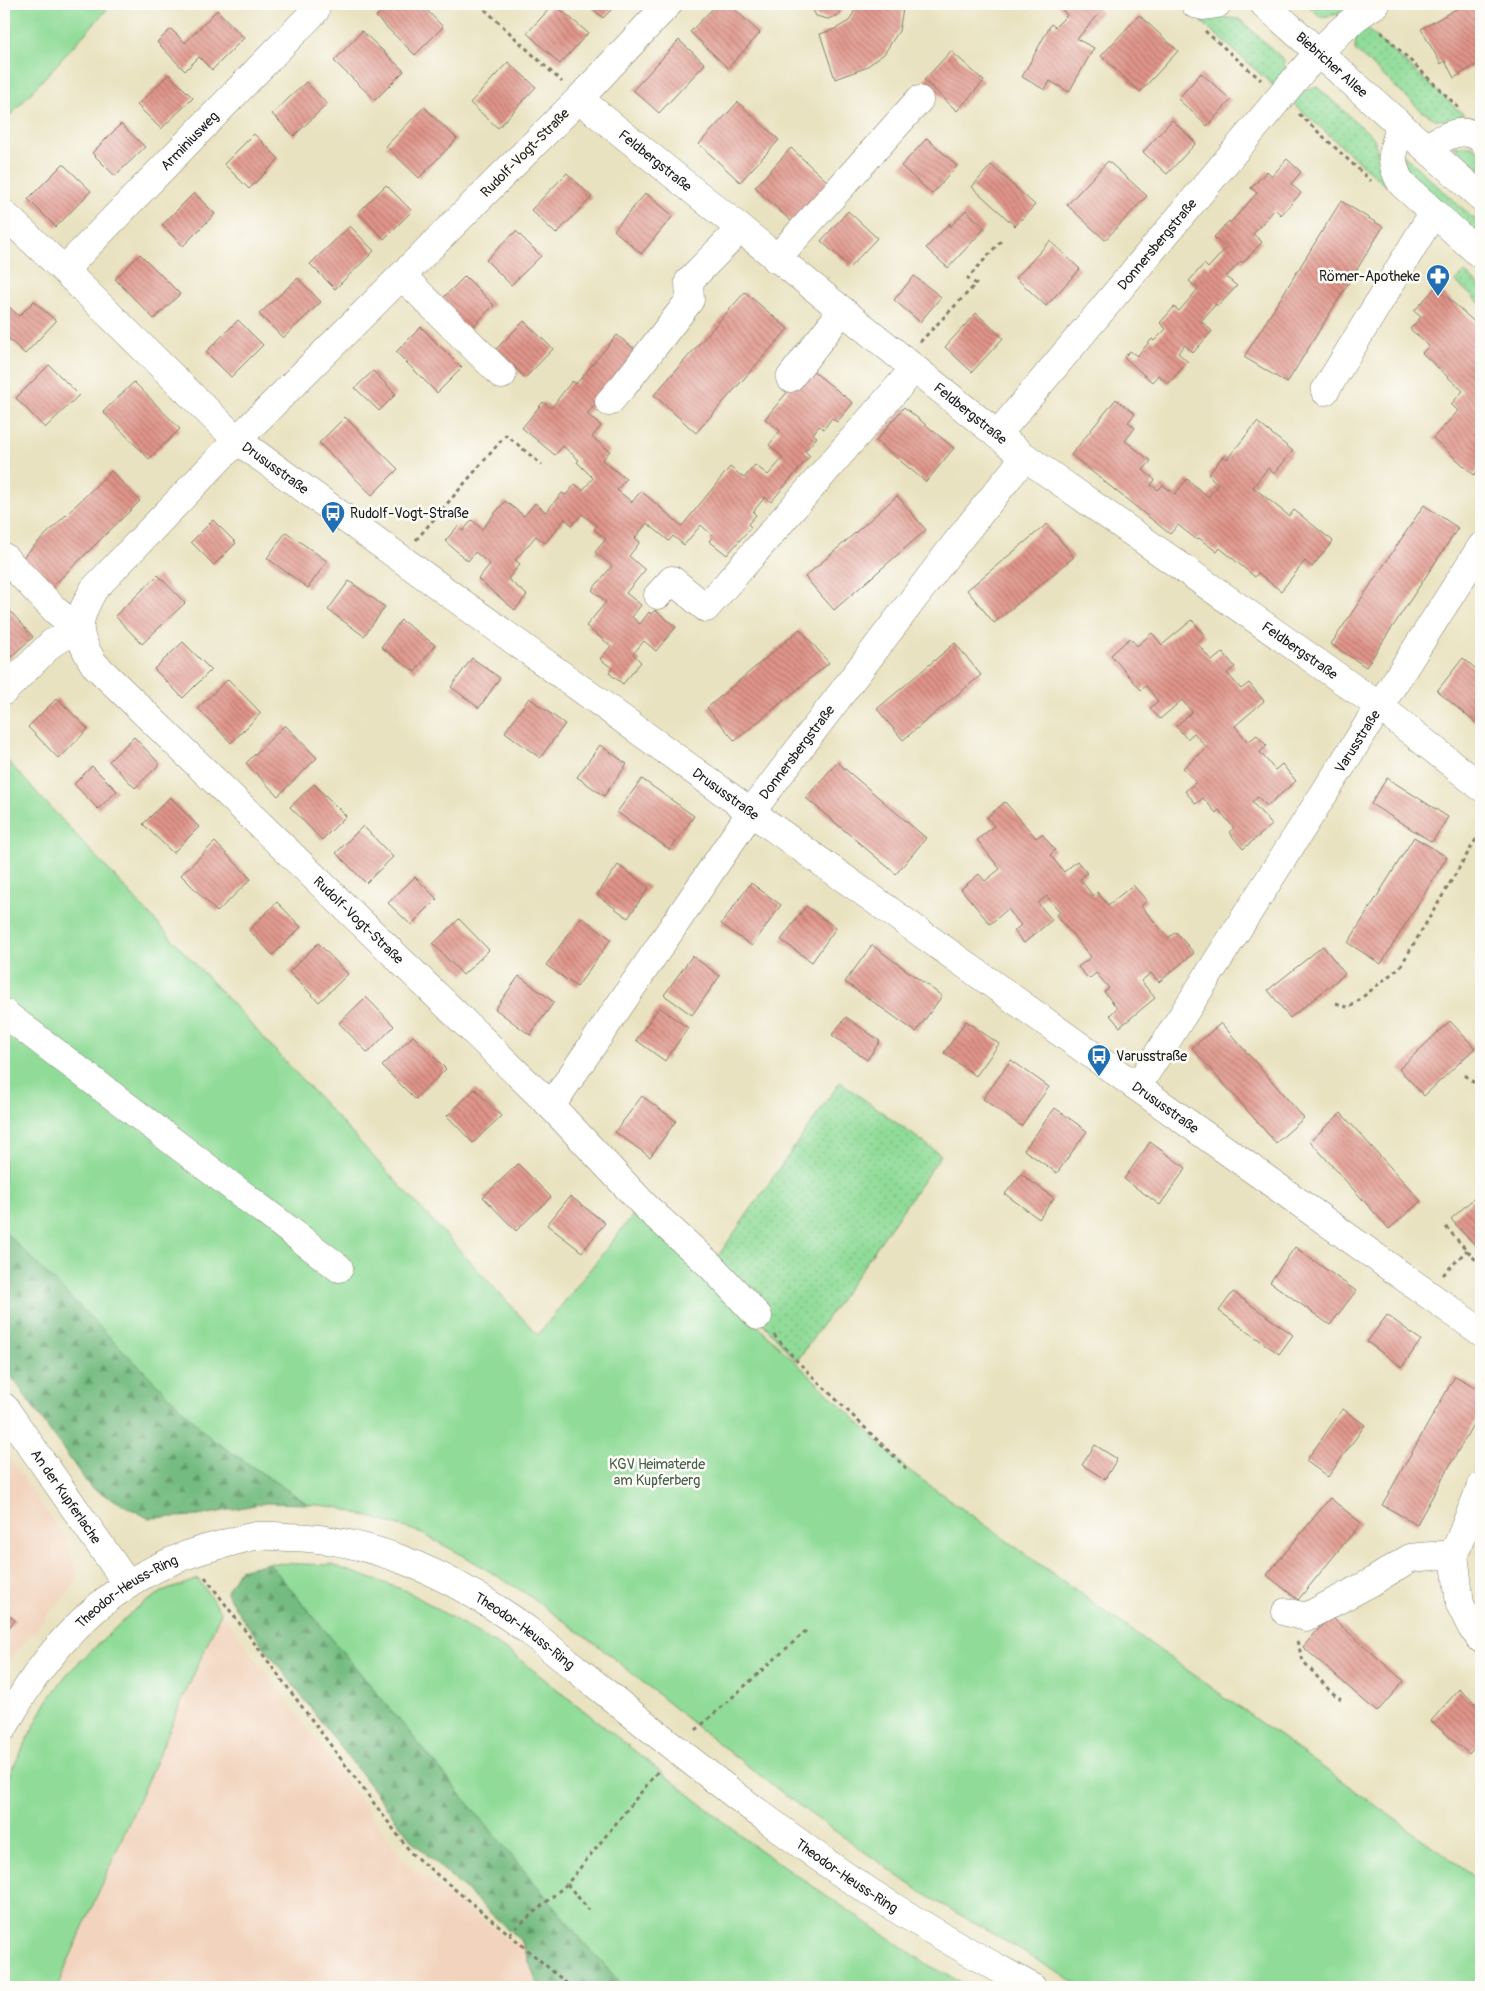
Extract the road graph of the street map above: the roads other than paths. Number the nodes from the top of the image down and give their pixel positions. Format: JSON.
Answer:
{"nodes":[{"id":1,"x":668,"y":4,"type":"edge"},
{"id":2,"x":1217,"y":4,"type":"edge"},
{"id":3,"x":1264,"y":4,"type":"edge"},
{"id":4,"x":315,"y":11,"type":"dead end"},
{"id":5,"x":1198,"y":16,"type":"edge"},
{"id":6,"x":1377,"y":17,"type":"edge"},
{"id":7,"x":1318,"y":54,"type":"junction"},
{"id":8,"x":579,"y":99,"type":"junction"},
{"id":9,"x":919,"y":100,"type":"dead end"},
{"id":10,"x":1400,"y":125,"type":"junction"},
{"id":11,"x":1481,"y":139,"type":"edge"},
{"id":12,"x":1426,"y":147,"type":"junction"},
{"id":13,"x":1481,"y":197,"type":"edge"},
{"id":14,"x":1433,"y":213,"type":"junction"},
{"id":15,"x":4,"y":214,"type":"edge"},
{"id":16,"x":740,"y":229,"type":"junction"},
{"id":17,"x":1481,"y":255,"type":"edge"},
{"id":18,"x":776,"y":259,"type":"junction"},
{"id":19,"x":64,"y":270,"type":"junction"},
{"id":20,"x":402,"y":276,"type":"junction"},
{"id":21,"x":842,"y":312,"type":"junction"},
{"id":22,"x":908,"y":365,"type":"junction"},
{"id":23,"x":502,"y":375,"type":"dead end"},
{"id":24,"x":790,"y":378,"type":"dead end"},
{"id":25,"x":1325,"y":391,"type":"dead end"},
{"id":26,"x":609,"y":402,"type":"dead end"},
{"id":27,"x":997,"y":435,"type":"junction"},
{"id":28,"x":237,"y":440,"type":"junction"},
{"id":29,"x":1025,"y":457,"type":"junction"},
{"id":30,"x":1481,"y":547,"type":"edge"},
{"id":31,"x":4,"y":557,"type":"edge"},
{"id":32,"x":658,"y":595,"type":"dead end"},
{"id":33,"x":79,"y":629,"type":"junction"},
{"id":34,"x":4,"y":691,"type":"edge"},
{"id":35,"x":1379,"y":706,"type":"junction"},
{"id":36,"x":1481,"y":787,"type":"edge"},
{"id":37,"x":751,"y":812,"type":"junction"},
{"id":38,"x":4,"y":1012,"type":"edge"},
{"id":39,"x":1137,"y":1087,"type":"junction"},
{"id":40,"x":551,"y":1106,"type":"junction"},
{"id":41,"x":339,"y":1268,"type":"dead end"},
{"id":42,"x":758,"y":1316,"type":"road end"},
{"id":43,"x":1481,"y":1332,"type":"edge"},
{"id":44,"x":4,"y":1407,"type":"edge"},
{"id":45,"x":1481,"y":1487,"type":"edge"},
{"id":46,"x":1454,"y":1554,"type":"junction"},
{"id":47,"x":128,"y":1585,"type":"junction"},
{"id":48,"x":1296,"y":1614,"type":"road end"},
{"id":49,"x":1481,"y":1639,"type":"edge"},
{"id":50,"x":4,"y":1727,"type":"edge"},
{"id":51,"x":1032,"y":1987,"type":"edge"}],
"edges":[{"from":1,"to":8,"type":"street","name":"Rudolf-Vogt-Straße"},
{"from":2,"to":5,"type":"street"},
{"from":3,"to":7,"type":"street","name":"Biebricher Allee"},
{"from":4,"to":19,"type":"street","name":"Arminiusweg"},
{"from":6,"to":7,"type":"street","name":"Donnersbergstraße"},
{"from":7,"to":10,"type":"street","name":"Biebricher Allee"},
{"from":7,"to":27,"type":"street","name":"Donnersbergstraße"},
{"from":8,"to":16,"type":"street","name":"Feldbergstraße"},
{"from":8,"to":20,"type":"street","name":"Rudolf-Vogt-Straße"},
{"from":9,"to":18,"type":"street"},
{"from":10,"to":12,"type":"street","name":"Biebricher Allee"},
{"from":10,"to":14,"type":"street"},
{"from":11,"to":12,"type":"street"},
{"from":12,"to":13,"type":"street","name":"Biebricher Allee"},
{"from":14,"to":17,"type":"street"},
{"from":14,"to":25,"type":"street"},
{"from":15,"to":19,"type":"street","name":"Drususstraße"},
{"from":16,"to":18,"type":"street","name":"Feldbergstraße"},
{"from":16,"to":26,"type":"street"},
{"from":18,"to":21,"type":"street","name":"Feldbergstraße"},
{"from":19,"to":28,"type":"street","name":"Drususstraße"},
{"from":20,"to":23,"type":"street"},
{"from":20,"to":28,"type":"street","name":"Rudolf-Vogt-Straße"},
{"from":21,"to":22,"type":"street","name":"Feldbergstraße"},
{"from":21,"to":24,"type":"street"},
{"from":22,"to":27,"type":"street","name":"Feldbergstraße"},
{"from":22,"to":32,"type":"street"},
{"from":27,"to":29,"type":"street","name":"Feldbergstraße"},
{"from":28,"to":33,"type":"street","name":"Rudolf-Vogt-Straße"},
{"from":28,"to":37,"type":"street","name":"Drususstraße"},
{"from":29,"to":35,"type":"street","name":"Feldbergstraße"},
{"from":29,"to":37,"type":"street","name":"Donnersbergstraße"},
{"from":30,"to":35,"type":"street","name":"Varusstraße"},
{"from":31,"to":33,"type":"street"},
{"from":33,"to":34,"type":"street"},
{"from":33,"to":40,"type":"street","name":"Rudolf-Vogt-Straße"},
{"from":35,"to":36,"type":"street","name":"Feldbergstraße"},
{"from":35,"to":39,"type":"street","name":"Varusstraße"},
{"from":37,"to":39,"type":"street","name":"Drususstraße"},
{"from":37,"to":40,"type":"street","name":"Donnersbergstraße"},
{"from":38,"to":41,"type":"street"},
{"from":39,"to":43,"type":"street","name":"Drususstraße"},
{"from":40,"to":42,"type":"street","name":"Rudolf-Vogt-Straße"},
{"from":44,"to":47,"type":"street","name":"An der Kupferlache"},
{"from":45,"to":46,"type":"street"},
{"from":46,"to":48,"type":"street"},
{"from":46,"to":49,"type":"street"},
{"from":47,"to":50,"type":"street","name":"Theodor-Heuss-Ring"},
{"from":47,"to":51,"type":"street","name":"Theodor-Heuss-Ring"}]}
